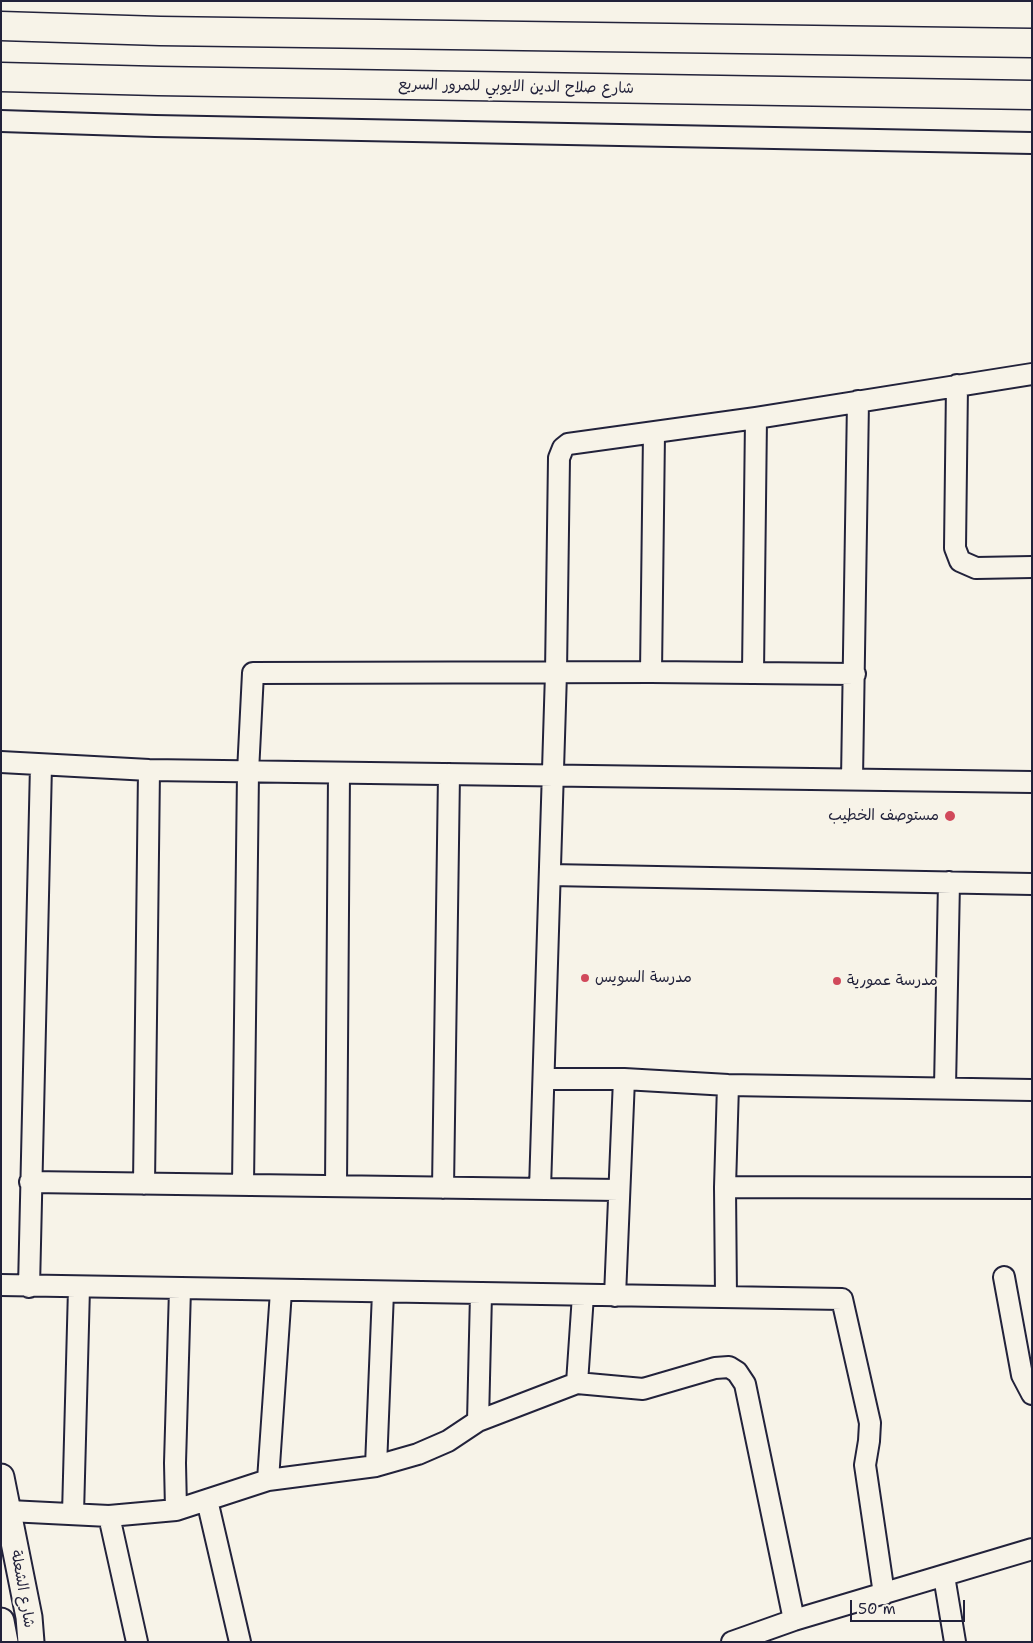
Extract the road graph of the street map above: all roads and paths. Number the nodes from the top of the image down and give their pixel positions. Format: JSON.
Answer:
{"nodes":[{"id":1,"x":1,"y":26,"type":"edge"},
{"id":2,"x":1032,"y":43,"type":"edge"},
{"id":3,"x":1,"y":77,"type":"edge"},
{"id":4,"x":1032,"y":95,"type":"edge"},
{"id":5,"x":1,"y":121,"type":"edge"},
{"id":6,"x":1032,"y":143,"type":"edge"},
{"id":7,"x":1032,"y":374,"type":"edge"},
{"id":8,"x":957,"y":385,"type":"junction"},
{"id":9,"x":858,"y":401,"type":"junction"},
{"id":10,"x":756,"y":418,"type":"junction"},
{"id":11,"x":654,"y":433,"type":"junction"},
{"id":12,"x":1032,"y":567,"type":"edge"},
{"id":13,"x":651,"y":672,"type":"junction"},
{"id":14,"x":556,"y":673,"type":"junction"},
{"id":15,"x":753,"y":673,"type":"junction"},
{"id":16,"x":855,"y":674,"type":"junction"},
{"id":17,"x":1,"y":762,"type":"edge"},
{"id":18,"x":41,"y":765,"type":"junction"},
{"id":19,"x":150,"y":770,"type":"junction"},
{"id":20,"x":248,"y":772,"type":"junction"},
{"id":21,"x":339,"y":773,"type":"junction"},
{"id":22,"x":449,"y":774,"type":"junction"},
{"id":23,"x":553,"y":776,"type":"junction"},
{"id":24,"x":852,"y":779,"type":"junction"},
{"id":25,"x":1032,"y":782,"type":"edge"},
{"id":26,"x":550,"y":875,"type":"junction"},
{"id":27,"x":949,"y":882,"type":"junction"},
{"id":28,"x":1032,"y":884,"type":"edge"},
{"id":29,"x":624,"y":1079,"type":"junction"},
{"id":30,"x":544,"y":1080,"type":"junction"},
{"id":31,"x":728,"y":1085,"type":"junction"},
{"id":32,"x":945,"y":1087,"type":"junction"},
{"id":33,"x":1032,"y":1090,"type":"edge"},
{"id":34,"x":30,"y":1182,"type":"junction"},
{"id":35,"x":144,"y":1184,"type":"junction"},
{"id":36,"x":243,"y":1185,"type":"junction"},
{"id":37,"x":336,"y":1186,"type":"junction"},
{"id":38,"x":725,"y":1187,"type":"junction"},
{"id":39,"x":443,"y":1188,"type":"junction"},
{"id":40,"x":1032,"y":1188,"type":"edge"},
{"id":41,"x":540,"y":1189,"type":"junction"},
{"id":42,"x":619,"y":1190,"type":"junction"},
{"id":43,"x":1004,"y":1277,"type":"dead end"},
{"id":44,"x":1,"y":1285,"type":"edge"},
{"id":45,"x":29,"y":1287,"type":"junction"},
{"id":46,"x":79,"y":1288,"type":"junction"},
{"id":47,"x":180,"y":1289,"type":"junction"},
{"id":48,"x":280,"y":1291,"type":"junction"},
{"id":49,"x":383,"y":1292,"type":"junction"},
{"id":50,"x":481,"y":1294,"type":"junction"},
{"id":51,"x":583,"y":1295,"type":"junction"},
{"id":52,"x":615,"y":1296,"type":"junction"},
{"id":53,"x":726,"y":1298,"type":"junction"},
{"id":54,"x":577,"y":1383,"type":"junction"},
{"id":55,"x":1032,"y":1394,"type":"edge"},
{"id":56,"x":478,"y":1421,"type":"junction"},
{"id":57,"x":376,"y":1466,"type":"junction"},
{"id":58,"x":1,"y":1477,"type":"edge"},
{"id":59,"x":268,"y":1480,"type":"junction"},
{"id":60,"x":207,"y":1500,"type":"junction"},
{"id":61,"x":176,"y":1510,"type":"junction"},
{"id":62,"x":9,"y":1511,"type":"junction"},
{"id":63,"x":73,"y":1514,"type":"junction"},
{"id":64,"x":109,"y":1516,"type":"junction"},
{"id":65,"x":1032,"y":1549,"type":"edge"},
{"id":66,"x":944,"y":1576,"type":"junction"},
{"id":67,"x":884,"y":1594,"type":"junction"},
{"id":68,"x":794,"y":1620,"type":"junction"},
{"id":69,"x":31,"y":1642,"type":"edge"},
{"id":70,"x":137,"y":1642,"type":"edge"},
{"id":71,"x":240,"y":1642,"type":"edge"},
{"id":72,"x":732,"y":1642,"type":"edge"},
{"id":73,"x":955,"y":1642,"type":"edge"}],
"edges":[{"from":1,"to":2,"type":"highway"},
{"from":3,"to":4,"type":"highway","name":"شارع صلاح الدين الايوبي للمرور السريع"},
{"from":5,"to":6,"type":"street"},
{"from":7,"to":8,"type":"street"},
{"from":8,"to":9,"type":"street"},
{"from":8,"to":12,"type":"street"},
{"from":9,"to":10,"type":"street"},
{"from":9,"to":16,"type":"street"},
{"from":10,"to":11,"type":"street"},
{"from":10,"to":15,"type":"street"},
{"from":11,"to":13,"type":"street"},
{"from":11,"to":14,"type":"street"},
{"from":13,"to":14,"type":"street"},
{"from":13,"to":15,"type":"street"},
{"from":14,"to":20,"type":"street"},
{"from":14,"to":23,"type":"street"},
{"from":15,"to":16,"type":"street"},
{"from":16,"to":24,"type":"street"},
{"from":17,"to":18,"type":"street"},
{"from":18,"to":19,"type":"street"},
{"from":18,"to":34,"type":"street"},
{"from":19,"to":20,"type":"street"},
{"from":19,"to":35,"type":"street"},
{"from":20,"to":21,"type":"street"},
{"from":20,"to":36,"type":"street"},
{"from":21,"to":22,"type":"street"},
{"from":21,"to":37,"type":"street"},
{"from":22,"to":23,"type":"street"},
{"from":22,"to":39,"type":"street"},
{"from":23,"to":24,"type":"street"},
{"from":23,"to":26,"type":"street"},
{"from":24,"to":25,"type":"street"},
{"from":26,"to":27,"type":"street"},
{"from":26,"to":30,"type":"street"},
{"from":27,"to":28,"type":"street"},
{"from":27,"to":32,"type":"street"},
{"from":29,"to":30,"type":"street"},
{"from":29,"to":31,"type":"street"},
{"from":29,"to":42,"type":"street"},
{"from":30,"to":41,"type":"street"},
{"from":31,"to":32,"type":"street"},
{"from":31,"to":38,"type":"street"},
{"from":32,"to":33,"type":"street"},
{"from":34,"to":35,"type":"street"},
{"from":34,"to":45,"type":"street"},
{"from":35,"to":36,"type":"street"},
{"from":36,"to":37,"type":"street"},
{"from":37,"to":39,"type":"street"},
{"from":38,"to":40,"type":"street"},
{"from":38,"to":53,"type":"street"},
{"from":39,"to":41,"type":"street"},
{"from":41,"to":42,"type":"street"},
{"from":42,"to":52,"type":"street"},
{"from":43,"to":55,"type":"street"},
{"from":44,"to":45,"type":"street"},
{"from":45,"to":46,"type":"street"},
{"from":46,"to":47,"type":"street"},
{"from":46,"to":63,"type":"street"},
{"from":47,"to":48,"type":"street"},
{"from":47,"to":61,"type":"street"},
{"from":48,"to":49,"type":"street"},
{"from":48,"to":59,"type":"street"},
{"from":49,"to":50,"type":"street"},
{"from":49,"to":57,"type":"street"},
{"from":50,"to":51,"type":"street"},
{"from":50,"to":56,"type":"street"},
{"from":51,"to":52,"type":"street"},
{"from":51,"to":54,"type":"street"},
{"from":52,"to":53,"type":"street"},
{"from":53,"to":67,"type":"street"},
{"from":54,"to":56,"type":"street"},
{"from":54,"to":68,"type":"street"},
{"from":56,"to":57,"type":"street"},
{"from":57,"to":59,"type":"street"},
{"from":58,"to":62,"type":"main road","name":"شارع الشعلة"},
{"from":59,"to":60,"type":"street"},
{"from":60,"to":61,"type":"street"},
{"from":60,"to":71,"type":"street"},
{"from":61,"to":64,"type":"street"},
{"from":62,"to":63,"type":"street"},
{"from":62,"to":69,"type":"main road","name":"شارع الشعلة"},
{"from":63,"to":64,"type":"street"},
{"from":64,"to":70,"type":"street"},
{"from":65,"to":66,"type":"street"},
{"from":66,"to":67,"type":"street"},
{"from":66,"to":73,"type":"street"},
{"from":67,"to":68,"type":"street"},
{"from":68,"to":72,"type":"street"}]}
